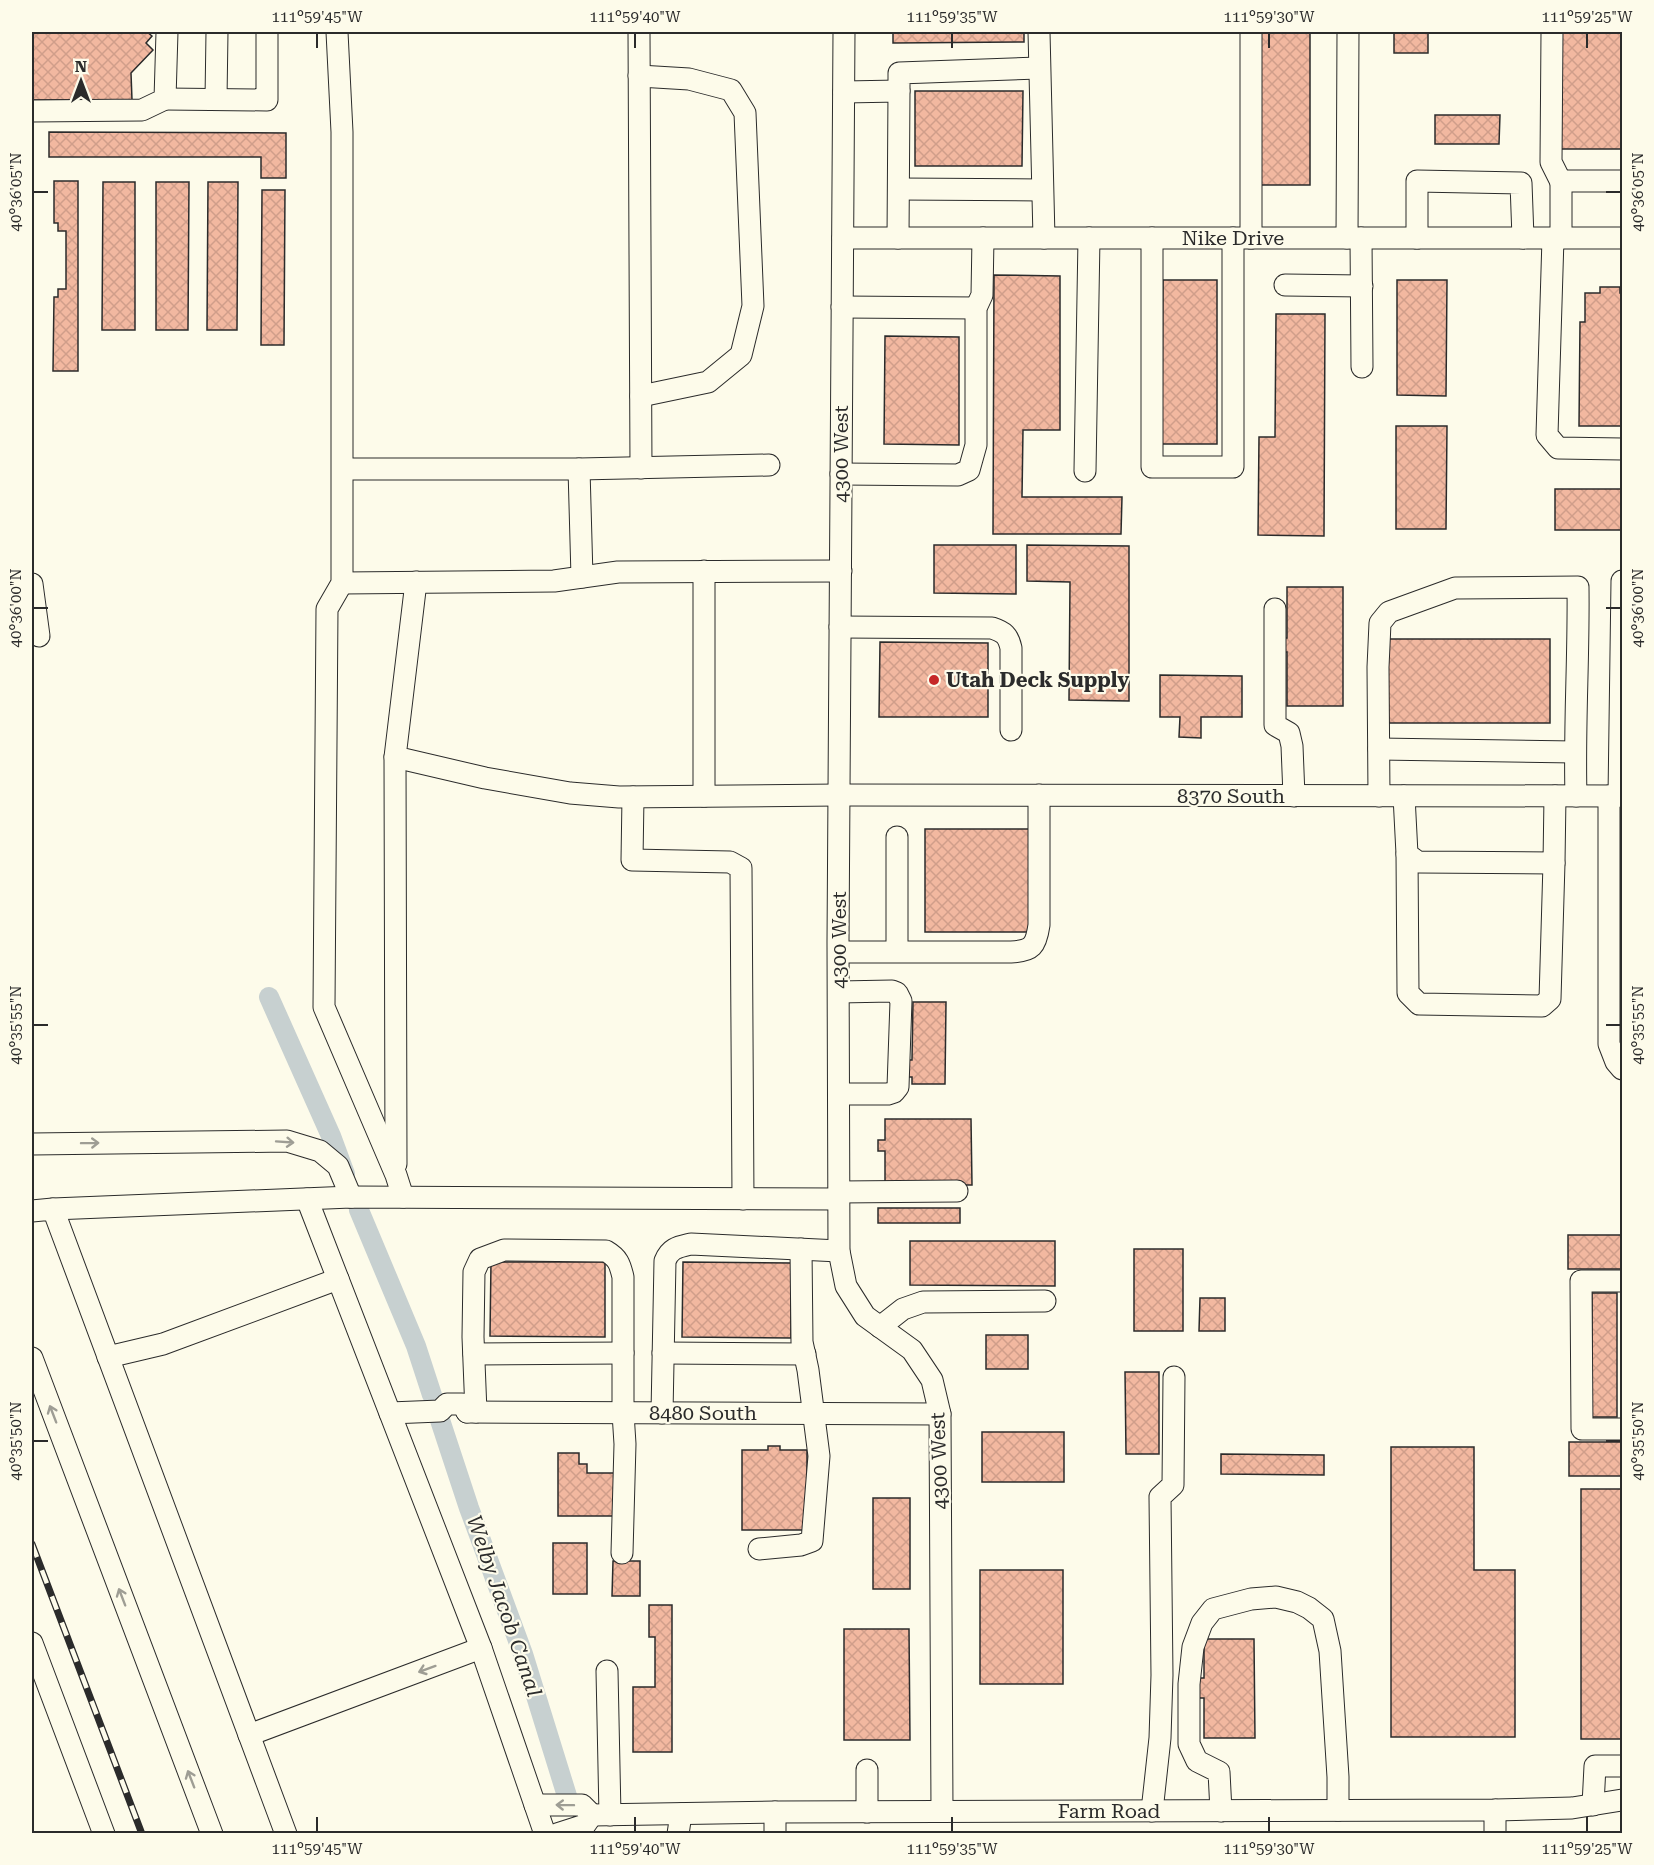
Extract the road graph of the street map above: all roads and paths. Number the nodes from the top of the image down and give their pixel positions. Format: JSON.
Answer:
{"nodes":[{"id":1,"x":167,"y":32,"type":"edge"},
{"id":2,"x":217,"y":32,"type":"edge"},
{"id":3,"x":267,"y":32,"type":"edge"},
{"id":4,"x":338,"y":32,"type":"edge"},
{"id":5,"x":639,"y":32,"type":"edge"},
{"id":6,"x":844,"y":32,"type":"edge"},
{"id":7,"x":1039,"y":32,"type":"edge"},
{"id":8,"x":1251,"y":32,"type":"edge"},
{"id":9,"x":1348,"y":32,"type":"edge"},
{"id":10,"x":1552,"y":32,"type":"edge"},
{"id":11,"x":1039,"y":68,"type":"junction"},
{"id":12,"x":639,"y":76,"type":"junction"},
{"id":13,"x":899,"y":91,"type":"junction"},
{"id":14,"x":844,"y":92,"type":"junction"},
{"id":15,"x":165,"y":99,"type":"junction"},
{"id":16,"x":216,"y":99,"type":"junction"},
{"id":17,"x":32,"y":111,"type":"edge"},
{"id":18,"x":1623,"y":181,"type":"edge"},
{"id":19,"x":1561,"y":182,"type":"junction"},
{"id":20,"x":899,"y":189,"type":"junction"},
{"id":21,"x":1042,"y":190,"type":"junction"},
{"id":22,"x":843,"y":238,"type":"junction"},
{"id":23,"x":898,"y":238,"type":"junction"},
{"id":24,"x":983,"y":238,"type":"junction"},
{"id":25,"x":1044,"y":238,"type":"junction"},
{"id":26,"x":1089,"y":238,"type":"junction"},
{"id":27,"x":1152,"y":238,"type":"junction"},
{"id":28,"x":1242,"y":238,"type":"junction"},
{"id":29,"x":1354,"y":238,"type":"junction"},
{"id":30,"x":1417,"y":238,"type":"junction"},
{"id":31,"x":1522,"y":238,"type":"junction"},
{"id":32,"x":1557,"y":238,"type":"junction"},
{"id":33,"x":1623,"y":238,"type":"edge"},
{"id":34,"x":1285,"y":285,"type":"dead end"},
{"id":35,"x":1362,"y":285,"type":"junction"},
{"id":36,"x":842,"y":307,"type":"junction"},
{"id":37,"x":976,"y":308,"type":"junction"},
{"id":38,"x":1362,"y":367,"type":"dead end"},
{"id":39,"x":641,"y":396,"type":"junction"},
{"id":40,"x":1623,"y":449,"type":"edge"},
{"id":41,"x":770,"y":465,"type":"dead end"},
{"id":42,"x":641,"y":468,"type":"junction"},
{"id":43,"x":344,"y":469,"type":"junction"},
{"id":44,"x":579,"y":469,"type":"junction"},
{"id":45,"x":1085,"y":471,"type":"dead end"},
{"id":46,"x":841,"y":474,"type":"junction"},
{"id":47,"x":704,"y":571,"type":"junction"},
{"id":48,"x":841,"y":571,"type":"junction"},
{"id":49,"x":582,"y":577,"type":"junction"},
{"id":50,"x":1622,"y":581,"type":"edge"},
{"id":51,"x":416,"y":582,"type":"junction"},
{"id":52,"x":342,"y":583,"type":"junction"},
{"id":53,"x":32,"y":584,"type":"edge"},
{"id":54,"x":1275,"y":609,"type":"dead end"},
{"id":55,"x":840,"y":627,"type":"junction"},
{"id":56,"x":39,"y":636,"type":"dead end"},
{"id":57,"x":1011,"y":730,"type":"dead end"},
{"id":58,"x":1379,"y":749,"type":"junction"},
{"id":59,"x":1575,"y":752,"type":"junction"},
{"id":60,"x":395,"y":757,"type":"junction"},
{"id":61,"x":1621,"y":760,"type":"edge"},
{"id":62,"x":839,"y":795,"type":"junction"},
{"id":63,"x":1039,"y":795,"type":"junction"},
{"id":64,"x":704,"y":796,"type":"junction"},
{"id":65,"x":1294,"y":796,"type":"junction"},
{"id":66,"x":1379,"y":796,"type":"junction"},
{"id":67,"x":1404,"y":796,"type":"junction"},
{"id":68,"x":1555,"y":796,"type":"junction"},
{"id":69,"x":1576,"y":796,"type":"junction"},
{"id":70,"x":1617,"y":796,"type":"edge"},
{"id":71,"x":633,"y":797,"type":"junction"},
{"id":72,"x":897,"y":837,"type":"dead end"},
{"id":73,"x":1407,"y":854,"type":"junction"},
{"id":74,"x":1554,"y":863,"type":"junction"},
{"id":75,"x":897,"y":951,"type":"junction"},
{"id":76,"x":839,"y":952,"type":"junction"},
{"id":77,"x":839,"y":992,"type":"junction"},
{"id":78,"x":1623,"y":1069,"type":"edge"},
{"id":79,"x":839,"y":1094,"type":"junction"},
{"id":80,"x":32,"y":1144,"type":"edge"},
{"id":81,"x":396,"y":1174,"type":"junction"},
{"id":82,"x":957,"y":1191,"type":"dead end"},
{"id":83,"x":839,"y":1195,"type":"junction"},
{"id":84,"x":351,"y":1197,"type":"junction"},
{"id":85,"x":403,"y":1197,"type":"junction"},
{"id":86,"x":307,"y":1199,"type":"junction"},
{"id":87,"x":742,"y":1199,"type":"junction"},
{"id":88,"x":53,"y":1209,"type":"junction"},
{"id":89,"x":32,"y":1210,"type":"edge"},
{"id":90,"x":801,"y":1249,"type":"junction"},
{"id":91,"x":839,"y":1251,"type":"junction"},
{"id":92,"x":338,"y":1279,"type":"junction"},
{"id":93,"x":1623,"y":1281,"type":"edge"},
{"id":94,"x":1045,"y":1301,"type":"dead end"},
{"id":95,"x":880,"y":1327,"type":"junction"},
{"id":96,"x":623,"y":1353,"type":"junction"},
{"id":97,"x":663,"y":1353,"type":"junction"},
{"id":98,"x":474,"y":1354,"type":"junction"},
{"id":99,"x":805,"y":1354,"type":"junction"},
{"id":100,"x":108,"y":1358,"type":"junction"},
{"id":101,"x":32,"y":1359,"type":"edge"},
{"id":102,"x":1174,"y":1377,"type":"dead end"},
{"id":103,"x":471,"y":1412,"type":"junction"},
{"id":104,"x":390,"y":1413,"type":"junction"},
{"id":105,"x":623,"y":1413,"type":"junction"},
{"id":106,"x":662,"y":1413,"type":"junction"},
{"id":107,"x":813,"y":1414,"type":"junction"},
{"id":108,"x":940,"y":1414,"type":"junction"},
{"id":109,"x":1623,"y":1429,"type":"edge"},
{"id":110,"x":759,"y":1549,"type":"dead end"},
{"id":111,"x":622,"y":1553,"type":"dead end"},
{"id":112,"x":32,"y":1643,"type":"edge"},
{"id":113,"x":482,"y":1648,"type":"junction"},
{"id":114,"x":606,"y":1671,"type":"dead end"},
{"id":115,"x":249,"y":1735,"type":"junction"},
{"id":116,"x":1623,"y":1766,"type":"edge"},
{"id":117,"x":867,"y":1770,"type":"dead end"},
{"id":118,"x":1623,"y":1800,"type":"edge"},
{"id":119,"x":535,"y":1805,"type":"junction"},
{"id":120,"x":1593,"y":1805,"type":"junction"},
{"id":121,"x":1221,"y":1810,"type":"junction"},
{"id":122,"x":1338,"y":1810,"type":"junction"},
{"id":123,"x":1495,"y":1810,"type":"junction"},
{"id":124,"x":942,"y":1811,"type":"junction"},
{"id":125,"x":1152,"y":1811,"type":"junction"},
{"id":126,"x":774,"y":1812,"type":"junction"},
{"id":127,"x":867,"y":1812,"type":"junction"},
{"id":128,"x":599,"y":1820,"type":"edge"},
{"id":129,"x":679,"y":1824,"type":"edge"},
{"id":130,"x":104,"y":1833,"type":"edge"},
{"id":131,"x":212,"y":1833,"type":"edge"},
{"id":132,"x":286,"y":1833,"type":"edge"},
{"id":133,"x":545,"y":1833,"type":"edge"},
{"id":134,"x":557,"y":1833,"type":"edge"},
{"id":135,"x":775,"y":1833,"type":"edge"},
{"id":136,"x":1495,"y":1833,"type":"edge"}],
"edges":[{"from":1,"to":15,"type":"street"},
{"from":2,"to":16,"type":"street"},
{"from":3,"to":16,"type":"street"},
{"from":4,"to":43,"type":"street"},
{"from":5,"to":12,"type":"street"},
{"from":6,"to":14,"type":"street","name":"4300 West"},
{"from":7,"to":11,"type":"street"},
{"from":8,"to":28,"type":"street"},
{"from":9,"to":29,"type":"street"},
{"from":10,"to":19,"type":"street"},
{"from":11,"to":13,"type":"street"},
{"from":11,"to":21,"type":"street"},
{"from":12,"to":39,"type":"street"},
{"from":12,"to":39,"type":"street"},
{"from":13,"to":14,"type":"street"},
{"from":13,"to":20,"type":"street"},
{"from":14,"to":22,"type":"street","name":"4300 West"},
{"from":15,"to":16,"type":"street"},
{"from":15,"to":17,"type":"street"},
{"from":18,"to":19,"type":"street"},
{"from":19,"to":32,"type":"street"},
{"from":20,"to":21,"type":"street"},
{"from":20,"to":23,"type":"street"},
{"from":21,"to":25,"type":"street"},
{"from":22,"to":23,"type":"street","name":"Nike Drive"},
{"from":22,"to":36,"type":"street","name":"4300 West"},
{"from":23,"to":24,"type":"street","name":"Nike Drive"},
{"from":24,"to":25,"type":"street","name":"Nike Drive"},
{"from":24,"to":37,"type":"street"},
{"from":25,"to":26,"type":"street","name":"Nike Drive"},
{"from":26,"to":27,"type":"street","name":"Nike Drive"},
{"from":26,"to":45,"type":"street"},
{"from":27,"to":28,"type":"street","name":"Nike Drive"},
{"from":27,"to":28,"type":"street"},
{"from":28,"to":29,"type":"street","name":"Nike Drive"},
{"from":29,"to":30,"type":"street","name":"Nike Drive"},
{"from":29,"to":35,"type":"street"},
{"from":30,"to":31,"type":"street","name":"Nike Drive"},
{"from":30,"to":31,"type":"street"},
{"from":31,"to":32,"type":"street","name":"Nike Drive"},
{"from":32,"to":33,"type":"street","name":"Nike Drive"},
{"from":32,"to":40,"type":"street"},
{"from":34,"to":35,"type":"street"},
{"from":35,"to":38,"type":"street"},
{"from":36,"to":37,"type":"street"},
{"from":36,"to":46,"type":"street","name":"4300 West"},
{"from":37,"to":46,"type":"street"},
{"from":39,"to":42,"type":"street"},
{"from":41,"to":42,"type":"street"},
{"from":42,"to":44,"type":"street"},
{"from":43,"to":44,"type":"street"},
{"from":43,"to":52,"type":"street"},
{"from":44,"to":49,"type":"street"},
{"from":46,"to":48,"type":"street","name":"4300 West"},
{"from":47,"to":48,"type":"street"},
{"from":47,"to":49,"type":"street"},
{"from":47,"to":64,"type":"street"},
{"from":48,"to":55,"type":"street","name":"4300 West"},
{"from":49,"to":51,"type":"street"},
{"from":50,"to":61,"type":"street"},
{"from":51,"to":52,"type":"street"},
{"from":51,"to":60,"type":"street"},
{"from":52,"to":81,"type":"street"},
{"from":53,"to":56,"type":"street"},
{"from":54,"to":65,"type":"street"},
{"from":55,"to":57,"type":"street"},
{"from":55,"to":62,"type":"street","name":"4300 West"},
{"from":58,"to":59,"type":"street"},
{"from":58,"to":59,"type":"street"},
{"from":58,"to":66,"type":"street"},
{"from":59,"to":69,"type":"street"},
{"from":60,"to":71,"type":"street","name":"8370 South"},
{"from":60,"to":81,"type":"street"},
{"from":61,"to":70,"type":"street"},
{"from":62,"to":63,"type":"street","name":"8370 South"},
{"from":62,"to":64,"type":"street","name":"8370 South"},
{"from":62,"to":76,"type":"street","name":"4300 West"},
{"from":63,"to":65,"type":"street","name":"8370 South"},
{"from":63,"to":75,"type":"street"},
{"from":64,"to":71,"type":"street","name":"8370 South"},
{"from":65,"to":66,"type":"street","name":"8370 South"},
{"from":66,"to":67,"type":"street","name":"8370 South"},
{"from":67,"to":68,"type":"street","name":"8370 South"},
{"from":67,"to":73,"type":"street"},
{"from":68,"to":69,"type":"street","name":"8370 South"},
{"from":68,"to":74,"type":"street"},
{"from":69,"to":70,"type":"street","name":"8370 South"},
{"from":70,"to":78,"type":"street"},
{"from":71,"to":87,"type":"street"},
{"from":72,"to":75,"type":"street"},
{"from":73,"to":74,"type":"street"},
{"from":73,"to":74,"type":"street"},
{"from":75,"to":76,"type":"street"},
{"from":76,"to":77,"type":"street","name":"4300 West"},
{"from":77,"to":79,"type":"street","name":"4300 West"},
{"from":77,"to":79,"type":"street"},
{"from":79,"to":83,"type":"street","name":"4300 West"},
{"from":80,"to":84,"type":"street","one_way":true},
{"from":81,"to":85,"type":"street"},
{"from":82,"to":83,"type":"street"},
{"from":83,"to":87,"type":"street"},
{"from":83,"to":91,"type":"street","name":"4300 West"},
{"from":84,"to":85,"type":"street"},
{"from":84,"to":86,"type":"street"},
{"from":85,"to":87,"type":"street"},
{"from":86,"to":88,"type":"street"},
{"from":86,"to":92,"type":"street"},
{"from":88,"to":89,"type":"street"},
{"from":88,"to":100,"type":"street"},
{"from":90,"to":91,"type":"street"},
{"from":90,"to":97,"type":"street"},
{"from":90,"to":99,"type":"street"},
{"from":91,"to":95,"type":"street","name":"4300 West"},
{"from":92,"to":100,"type":"street"},
{"from":92,"to":104,"type":"street"},
{"from":93,"to":109,"type":"street"},
{"from":94,"to":95,"type":"street"},
{"from":95,"to":108,"type":"street","name":"4300 West"},
{"from":96,"to":98,"type":"street"},
{"from":96,"to":98,"type":"street"},
{"from":96,"to":105,"type":"street"},
{"from":97,"to":99,"type":"street"},
{"from":97,"to":106,"type":"street"},
{"from":98,"to":103,"type":"street"},
{"from":99,"to":107,"type":"street"},
{"from":100,"to":115,"type":"street"},
{"from":131,"to":101,"type":"street","one_way":true},
{"from":102,"to":125,"type":"street"},
{"from":103,"to":104,"type":"street","name":"8480 South"},
{"from":103,"to":105,"type":"street","name":"8480 South"},
{"from":104,"to":113,"type":"street"},
{"from":105,"to":106,"type":"street","name":"8480 South"},
{"from":105,"to":111,"type":"street"},
{"from":106,"to":107,"type":"street","name":"8480 South"},
{"from":107,"to":108,"type":"street","name":"8480 South"},
{"from":107,"to":110,"type":"street"},
{"from":108,"to":124,"type":"street","name":"4300 West"},
{"from":112,"to":130,"type":"street"},
{"from":113,"to":115,"type":"street","one_way":true},
{"from":113,"to":119,"type":"street"},
{"from":114,"to":128,"type":"street"},
{"from":115,"to":132,"type":"street"},
{"from":116,"to":120,"type":"street"},
{"from":117,"to":127,"type":"street"},
{"from":118,"to":120,"type":"street","name":"Farm Road"},
{"from":128,"to":119,"type":"street","one_way":true},
{"from":119,"to":133,"type":"street"},
{"from":120,"to":123,"type":"street","name":"Farm Road"},
{"from":121,"to":122,"type":"street","name":"Farm Road"},
{"from":121,"to":122,"type":"street"},
{"from":121,"to":125,"type":"street","name":"Farm Road"},
{"from":122,"to":123,"type":"street","name":"Farm Road"},
{"from":123,"to":136,"type":"street"},
{"from":124,"to":125,"type":"street","name":"Farm Road"},
{"from":124,"to":127,"type":"street","name":"Farm Road"},
{"from":126,"to":127,"type":"street","name":"Farm Road"},
{"from":126,"to":129,"type":"street","name":"Farm Road"},
{"from":126,"to":135,"type":"street"},
{"from":128,"to":129,"type":"street","name":"Farm Road"},
{"from":128,"to":134,"type":"street"}]}
